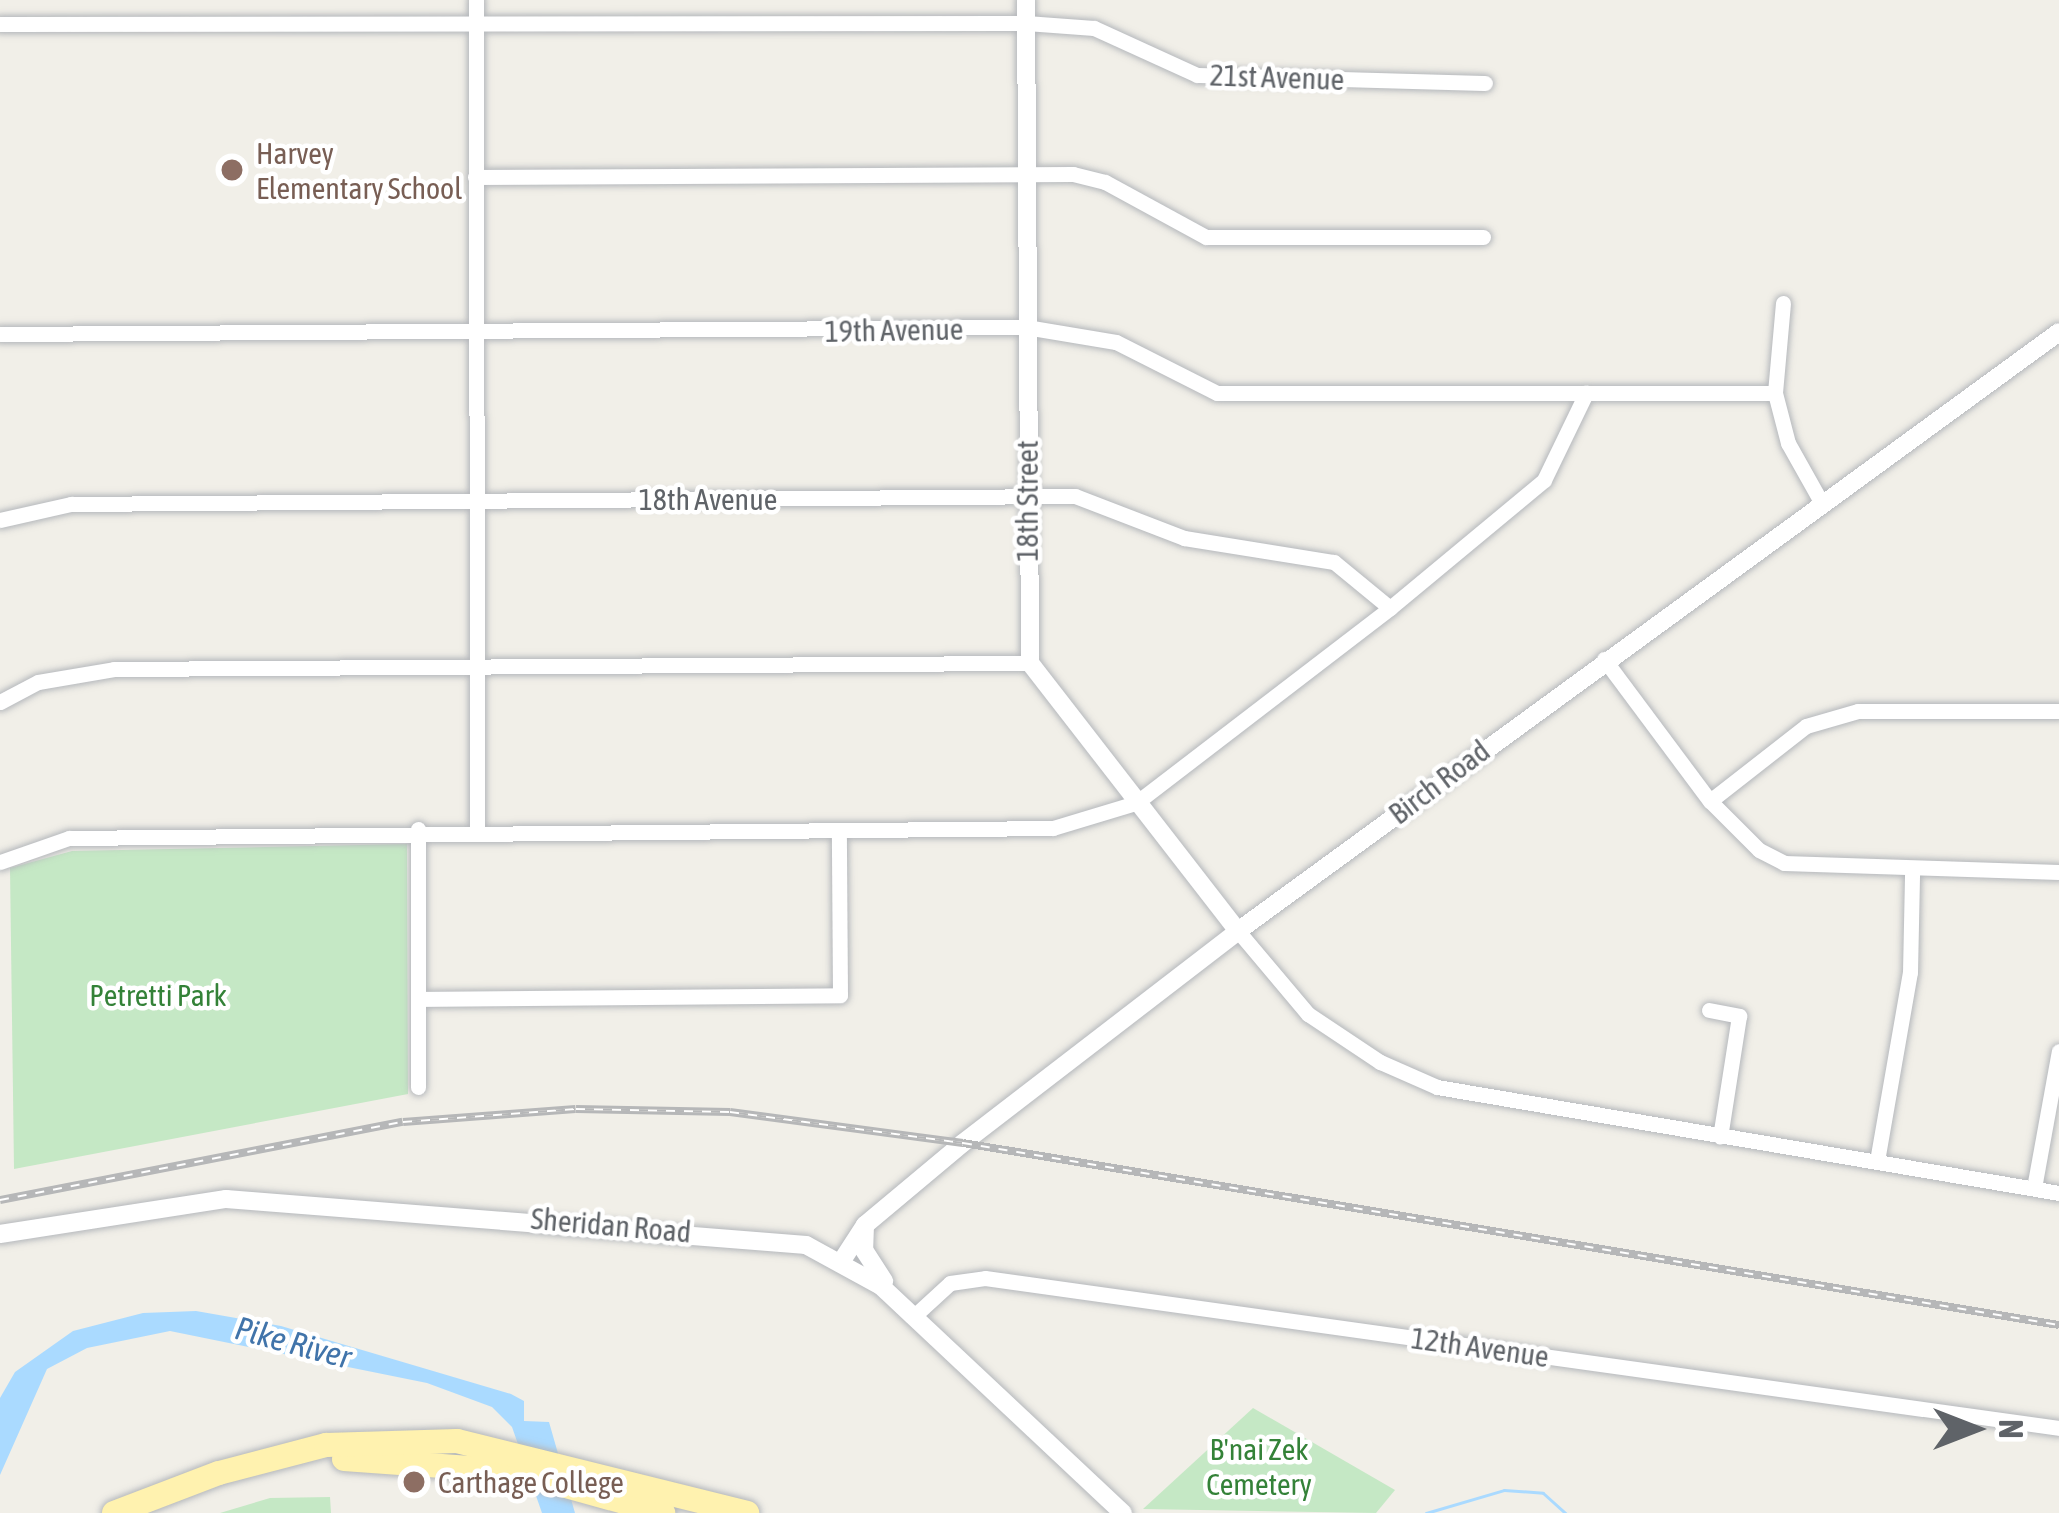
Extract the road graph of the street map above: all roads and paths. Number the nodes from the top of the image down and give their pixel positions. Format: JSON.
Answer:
{"nodes":[{"id":1,"x":476,"y":0,"type":"edge"},
{"id":2,"x":1026,"y":0,"type":"edge"},
{"id":3,"x":475,"y":21,"type":"junction"},
{"id":4,"x":1026,"y":23,"type":"junction"},
{"id":5,"x":0,"y":25,"type":"edge"},
{"id":6,"x":1485,"y":82,"type":"dead end"},
{"id":7,"x":1026,"y":172,"type":"junction"},
{"id":8,"x":475,"y":177,"type":"junction"},
{"id":9,"x":1483,"y":237,"type":"dead end"},
{"id":10,"x":1783,"y":303,"type":"dead end"},
{"id":11,"x":1026,"y":327,"type":"junction"},
{"id":12,"x":2059,"y":332,"type":"edge"},
{"id":13,"x":0,"y":334,"type":"edge"},
{"id":14,"x":475,"y":334,"type":"junction"},
{"id":15,"x":1586,"y":393,"type":"junction"},
{"id":16,"x":1775,"y":393,"type":"junction"},
{"id":17,"x":1027,"y":497,"type":"junction"},
{"id":18,"x":474,"y":498,"type":"junction"},
{"id":19,"x":1820,"y":500,"type":"junction"},
{"id":20,"x":0,"y":520,"type":"edge"},
{"id":21,"x":1390,"y":608,"type":"junction"},
{"id":22,"x":1604,"y":659,"type":"junction"},
{"id":23,"x":1030,"y":663,"type":"junction"},
{"id":24,"x":474,"y":668,"type":"junction"},
{"id":25,"x":0,"y":702,"type":"edge"},
{"id":26,"x":2059,"y":710,"type":"edge"},
{"id":27,"x":1710,"y":801,"type":"junction"},
{"id":28,"x":1136,"y":803,"type":"junction"},
{"id":29,"x":418,"y":829,"type":"junction"},
{"id":30,"x":477,"y":829,"type":"junction"},
{"id":31,"x":839,"y":836,"type":"junction"},
{"id":32,"x":0,"y":862,"type":"edge"},
{"id":33,"x":2059,"y":872,"type":"edge"},
{"id":34,"x":1912,"y":873,"type":"junction"},
{"id":35,"x":1238,"y":932,"type":"junction"},
{"id":36,"x":419,"y":999,"type":"junction"},
{"id":37,"x":1708,"y":1010,"type":"dead end"},
{"id":38,"x":2056,"y":1058,"type":"edge"},
{"id":39,"x":418,"y":1087,"type":"dead end"},
{"id":40,"x":1720,"y":1137,"type":"junction"},
{"id":41,"x":1876,"y":1161,"type":"junction"},
{"id":42,"x":2034,"y":1188,"type":"junction"},
{"id":43,"x":2059,"y":1192,"type":"edge"},
{"id":44,"x":865,"y":1225,"type":"junction"},
{"id":45,"x":0,"y":1234,"type":"edge"},
{"id":46,"x":843,"y":1259,"type":"junction"},
{"id":47,"x":891,"y":1296,"type":"junction"},
{"id":48,"x":913,"y":1317,"type":"junction"},
{"id":49,"x":2059,"y":1428,"type":"edge"},
{"id":50,"x":583,"y":1478,"type":"junction"},
{"id":51,"x":114,"y":1513,"type":"edge"},
{"id":52,"x":662,"y":1513,"type":"edge"},
{"id":53,"x":747,"y":1513,"type":"edge"},
{"id":54,"x":1123,"y":1513,"type":"edge"}],
"edges":[{"from":1,"to":3,"type":"street"},
{"from":2,"to":4,"type":"street","name":"18th Street"},
{"from":3,"to":4,"type":"street","name":"21st Avenue"},
{"from":3,"to":5,"type":"street","name":"21st Avenue"},
{"from":3,"to":8,"type":"street"},
{"from":4,"to":6,"type":"street","name":"21st Avenue"},
{"from":4,"to":7,"type":"street","name":"18th Street"},
{"from":7,"to":8,"type":"street"},
{"from":7,"to":9,"type":"street"},
{"from":7,"to":11,"type":"street","name":"18th Street"},
{"from":8,"to":14,"type":"street"},
{"from":10,"to":16,"type":"street"},
{"from":11,"to":14,"type":"street","name":"19th Avenue"},
{"from":11,"to":15,"type":"street","name":"19th Avenue"},
{"from":11,"to":17,"type":"street","name":"18th Street"},
{"from":12,"to":19,"type":"street","name":"Birch Road"},
{"from":13,"to":14,"type":"street","name":"19th Avenue"},
{"from":14,"to":18,"type":"street"},
{"from":15,"to":16,"type":"street","name":"19th Avenue"},
{"from":15,"to":21,"type":"street"},
{"from":16,"to":19,"type":"street"},
{"from":17,"to":18,"type":"street","name":"18th Avenue"},
{"from":17,"to":21,"type":"street","name":"18th Avenue"},
{"from":17,"to":23,"type":"street","name":"18th Street"},
{"from":18,"to":20,"type":"street","name":"18th Avenue"},
{"from":18,"to":24,"type":"street"},
{"from":19,"to":22,"type":"street","name":"Birch Road"},
{"from":21,"to":28,"type":"street"},
{"from":22,"to":27,"type":"street"},
{"from":22,"to":35,"type":"street","name":"Birch Road"},
{"from":23,"to":24,"type":"street"},
{"from":23,"to":28,"type":"street"},
{"from":24,"to":25,"type":"street"},
{"from":24,"to":30,"type":"street"},
{"from":26,"to":27,"type":"street"},
{"from":27,"to":34,"type":"street"},
{"from":28,"to":31,"type":"street"},
{"from":28,"to":35,"type":"street"},
{"from":29,"to":30,"type":"street"},
{"from":29,"to":32,"type":"street"},
{"from":29,"to":36,"type":"street"},
{"from":30,"to":31,"type":"street"},
{"from":31,"to":36,"type":"street"},
{"from":33,"to":34,"type":"street"},
{"from":34,"to":41,"type":"street"},
{"from":35,"to":40,"type":"street"},
{"from":35,"to":44,"type":"street","name":"Birch Road"},
{"from":36,"to":39,"type":"street"},
{"from":37,"to":40,"type":"street"},
{"from":38,"to":42,"type":"street"},
{"from":40,"to":41,"type":"street"},
{"from":41,"to":42,"type":"street"},
{"from":42,"to":43,"type":"street"},
{"from":44,"to":46,"type":"street","name":"Birch Road"},
{"from":44,"to":47,"type":"street"},
{"from":45,"to":46,"type":"street","name":"Sheridan Road"},
{"from":46,"to":47,"type":"street","name":"Sheridan Road"},
{"from":47,"to":48,"type":"street","name":"Sheridan Road"},
{"from":48,"to":49,"type":"street","name":"12th Avenue"},
{"from":48,"to":54,"type":"street","name":"Sheridan Road"},
{"from":50,"to":51,"type":"main road"},
{"from":50,"to":52,"type":"main road"},
{"from":50,"to":53,"type":"main road"}]}
